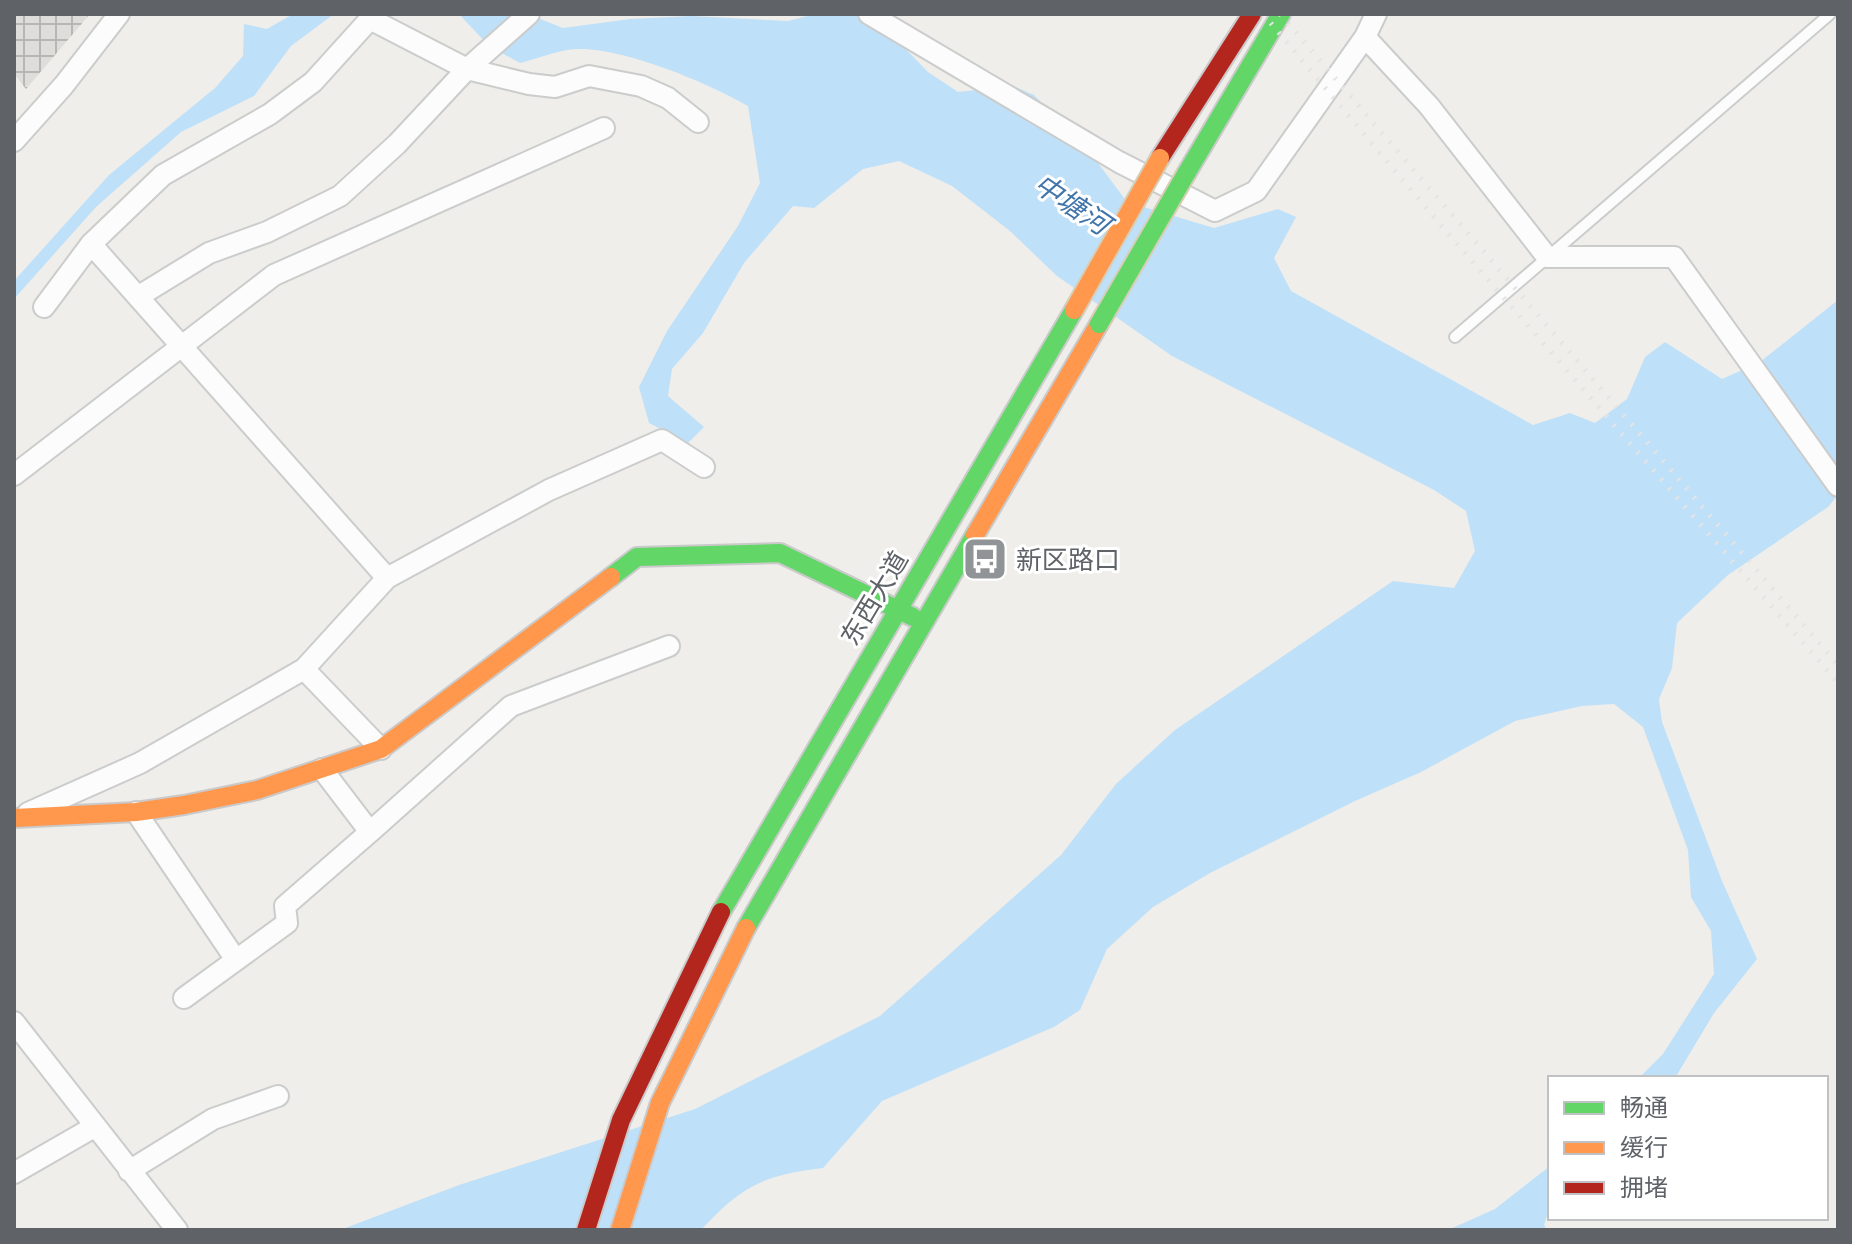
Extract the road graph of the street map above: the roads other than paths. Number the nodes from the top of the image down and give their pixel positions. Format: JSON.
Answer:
{"nodes":[{"id":1,"x":119,"y":14,"type":"edge"},
{"id":2,"x":529,"y":14,"type":"edge"},
{"id":3,"x":869,"y":14,"type":"edge"},
{"id":4,"x":1252,"y":14,"type":"edge"},
{"id":5,"x":1281,"y":14,"type":"edge"},
{"id":6,"x":1376,"y":14,"type":"edge"},
{"id":7,"x":1830,"y":14,"type":"edge"},
{"id":8,"x":1365,"y":37,"type":"junction"},
{"id":9,"x":467,"y":69,"type":"junction"},
{"id":10,"x":698,"y":122,"type":"dead end"},
{"id":11,"x":604,"y":128,"type":"dead end"},
{"id":12,"x":14,"y":141,"type":"edge"},
{"id":13,"x":91,"y":244,"type":"junction"},
{"id":14,"x":1547,"y":257,"type":"junction"},
{"id":15,"x":139,"y":296,"type":"junction"},
{"id":16,"x":44,"y":307,"type":"dead end"},
{"id":17,"x":1455,"y":337,"type":"dead end"},
{"id":18,"x":182,"y":343,"type":"junction"},
{"id":19,"x":704,"y":467,"type":"dead end"},
{"id":20,"x":14,"y":475,"type":"edge"},
{"id":21,"x":1838,"y":486,"type":"edge"},
{"id":22,"x":387,"y":578,"type":"junction"},
{"id":23,"x":898,"y":609,"type":"junction"},
{"id":24,"x":925,"y":623,"type":"junction"},
{"id":25,"x":669,"y":646,"type":"dead end"},
{"id":26,"x":304,"y":669,"type":"junction"},
{"id":27,"x":381,"y":749,"type":"junction"},
{"id":28,"x":322,"y":769,"type":"junction"},
{"id":29,"x":136,"y":812,"type":"junction"},
{"id":30,"x":15,"y":819,"type":"edge"},
{"id":31,"x":370,"y":832,"type":"junction"},
{"id":32,"x":236,"y":960,"type":"junction"},
{"id":33,"x":184,"y":998,"type":"dead end"},
{"id":34,"x":14,"y":1022,"type":"edge"},
{"id":35,"x":278,"y":1096,"type":"dead end"},
{"id":36,"x":94,"y":1127,"type":"junction"},
{"id":37,"x":129,"y":1171,"type":"junction"},
{"id":38,"x":14,"y":1173,"type":"edge"},
{"id":39,"x":177,"y":1230,"type":"edge"},
{"id":40,"x":586,"y":1230,"type":"edge"},
{"id":41,"x":620,"y":1230,"type":"edge"}],
"edges":[{"from":1,"to":12,"type":"street"},
{"from":2,"to":9,"type":"street"},
{"from":3,"to":8,"type":"street"},
{"from":4,"to":23,"type":"main road","name":"东西大道","bridge":true},
{"from":5,"to":24,"type":"main road","bridge":true},
{"from":6,"to":8,"type":"street"},
{"from":7,"to":14,"type":"lane"},
{"from":8,"to":14,"type":"street"},
{"from":9,"to":10,"type":"street"},
{"from":9,"to":13,"type":"street"},
{"from":9,"to":15,"type":"street"},
{"from":11,"to":18,"type":"street"},
{"from":13,"to":15,"type":"street"},
{"from":13,"to":16,"type":"street"},
{"from":14,"to":17,"type":"lane"},
{"from":14,"to":21,"type":"street"},
{"from":15,"to":18,"type":"street"},
{"from":18,"to":20,"type":"street"},
{"from":18,"to":22,"type":"street"},
{"from":19,"to":22,"type":"street"},
{"from":22,"to":26,"type":"street"},
{"from":23,"to":24,"type":"main road"},
{"from":23,"to":27,"type":"main road"},
{"from":23,"to":40,"type":"main road","name":"东西大道"},
{"from":24,"to":41,"type":"main road"},
{"from":25,"to":31,"type":"street"},
{"from":26,"to":27,"type":"street"},
{"from":26,"to":30,"type":"street"},
{"from":27,"to":28,"type":"main road"},
{"from":28,"to":29,"type":"main road"},
{"from":28,"to":31,"type":"street"},
{"from":29,"to":30,"type":"main road"},
{"from":29,"to":32,"type":"street"},
{"from":31,"to":32,"type":"street"},
{"from":32,"to":33,"type":"street"},
{"from":34,"to":36,"type":"street"},
{"from":35,"to":37,"type":"street"},
{"from":36,"to":37,"type":"street"},
{"from":36,"to":38,"type":"street"},
{"from":37,"to":39,"type":"street"}]}
